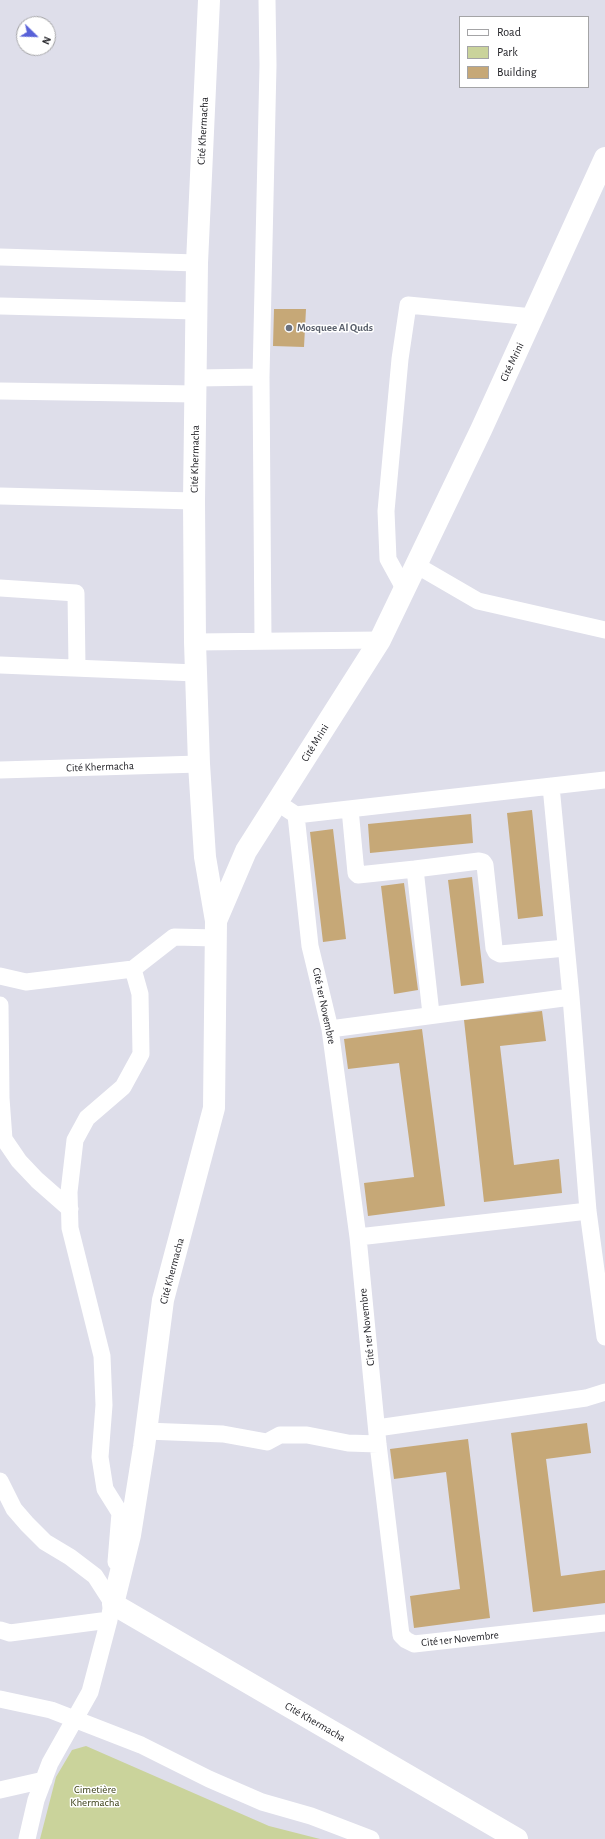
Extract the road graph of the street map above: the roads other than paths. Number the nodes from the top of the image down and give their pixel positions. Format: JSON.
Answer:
{"nodes":[{"id":1,"x":209,"y":0,"type":"edge"},
{"id":2,"x":267,"y":0,"type":"edge"},
{"id":3,"x":605,"y":158,"type":"edge"},
{"id":4,"x":0,"y":257,"type":"edge"},
{"id":5,"x":197,"y":263,"type":"junction"},
{"id":6,"x":0,"y":306,"type":"edge"},
{"id":7,"x":197,"y":311,"type":"junction"},
{"id":8,"x":533,"y":317,"type":"junction"},
{"id":9,"x":261,"y":377,"type":"junction"},
{"id":10,"x":196,"y":386,"type":"junction"},
{"id":11,"x":0,"y":391,"type":"edge"},
{"id":12,"x":0,"y":496,"type":"edge"},
{"id":13,"x":194,"y":501,"type":"junction"},
{"id":14,"x":416,"y":565,"type":"junction"},
{"id":15,"x":0,"y":588,"type":"edge"},
{"id":16,"x":405,"y":590,"type":"junction"},
{"id":17,"x":605,"y":630,"type":"edge"},
{"id":18,"x":380,"y":640,"type":"junction"},
{"id":19,"x":264,"y":641,"type":"junction"},
{"id":20,"x":195,"y":642,"type":"junction"},
{"id":21,"x":0,"y":665,"type":"edge"},
{"id":22,"x":77,"y":667,"type":"junction"},
{"id":23,"x":196,"y":673,"type":"junction"},
{"id":24,"x":199,"y":764,"type":"junction"},
{"id":25,"x":0,"y":770,"type":"edge"},
{"id":26,"x":605,"y":780,"type":"edge"},
{"id":27,"x":550,"y":786,"type":"junction"},
{"id":28,"x":278,"y":802,"type":"junction"},
{"id":29,"x":350,"y":809,"type":"junction"},
{"id":30,"x":296,"y":815,"type":"junction"},
{"id":31,"x":415,"y":869,"type":"junction"},
{"id":32,"x":216,"y":930,"type":"junction"},
{"id":33,"x":566,"y":948,"type":"junction"},
{"id":34,"x":133,"y":969,"type":"junction"},
{"id":35,"x":0,"y":976,"type":"edge"},
{"id":36,"x":570,"y":997,"type":"junction"},
{"id":37,"x":0,"y":1006,"type":"edge"},
{"id":38,"x":431,"y":1014,"type":"junction"},
{"id":39,"x":330,"y":1029,"type":"junction"},
{"id":40,"x":2,"y":1139,"type":"edge"},
{"id":41,"x":70,"y":1209,"type":"junction"},
{"id":42,"x":588,"y":1211,"type":"junction"},
{"id":43,"x":358,"y":1237,"type":"junction"},
{"id":44,"x":605,"y":1336,"type":"edge"},
{"id":45,"x":605,"y":1392,"type":"edge"},
{"id":46,"x":146,"y":1431,"type":"junction"},
{"id":47,"x":378,"y":1436,"type":"junction"},
{"id":48,"x":0,"y":1481,"type":"edge"},
{"id":49,"x":111,"y":1612,"type":"junction"},
{"id":50,"x":605,"y":1623,"type":"edge"},
{"id":51,"x":0,"y":1630,"type":"edge"},
{"id":52,"x":0,"y":1699,"type":"edge"},
{"id":53,"x":76,"y":1720,"type":"junction"},
{"id":54,"x":44,"y":1780,"type":"junction"},
{"id":55,"x":0,"y":1790,"type":"edge"},
{"id":56,"x":27,"y":1839,"type":"edge"},
{"id":57,"x":371,"y":1839,"type":"edge"},
{"id":58,"x":517,"y":1839,"type":"edge"}],
"edges":[{"from":1,"to":5,"type":"street","name":"Cité Khermacha"},
{"from":2,"to":9,"type":"street"},
{"from":3,"to":8,"type":"street","name":"Cité Mrini"},
{"from":4,"to":5,"type":"street"},
{"from":5,"to":7,"type":"street","name":"Cité Khermacha"},
{"from":6,"to":7,"type":"street"},
{"from":7,"to":10,"type":"street","name":"Cité Khermacha"},
{"from":8,"to":14,"type":"street","name":"Cité Mrini"},
{"from":8,"to":16,"type":"street"},
{"from":9,"to":10,"type":"street"},
{"from":9,"to":19,"type":"street"},
{"from":10,"to":11,"type":"street"},
{"from":10,"to":13,"type":"street","name":"Cité Khermacha"},
{"from":12,"to":13,"type":"street","name":"Cité Khermacha"},
{"from":13,"to":20,"type":"street","name":"Cité Khermacha"},
{"from":14,"to":16,"type":"street","name":"Cité Mrini"},
{"from":14,"to":17,"type":"street"},
{"from":15,"to":22,"type":"street"},
{"from":16,"to":18,"type":"street","name":"Cité Mrini"},
{"from":18,"to":19,"type":"street"},
{"from":18,"to":28,"type":"street","name":"Cité Mrini"},
{"from":19,"to":20,"type":"street"},
{"from":20,"to":23,"type":"street","name":"Cité Khermacha"},
{"from":21,"to":22,"type":"street"},
{"from":22,"to":23,"type":"street"},
{"from":23,"to":24,"type":"street","name":"Cité Khermacha"},
{"from":24,"to":25,"type":"street","name":"Cité Khermacha"},
{"from":24,"to":32,"type":"street","name":"Cité Khermacha"},
{"from":26,"to":27,"type":"street"},
{"from":27,"to":29,"type":"street"},
{"from":27,"to":33,"type":"street"},
{"from":28,"to":30,"type":"street"},
{"from":28,"to":32,"type":"street","name":"Cité Mrini"},
{"from":29,"to":30,"type":"street"},
{"from":29,"to":31,"type":"street"},
{"from":30,"to":39,"type":"street","name":"Cité 1er Novembre"},
{"from":31,"to":33,"type":"street"},
{"from":31,"to":38,"type":"street"},
{"from":32,"to":34,"type":"street"},
{"from":32,"to":46,"type":"street","name":"Cité Khermacha"},
{"from":33,"to":36,"type":"street"},
{"from":34,"to":35,"type":"street"},
{"from":34,"to":41,"type":"street"},
{"from":36,"to":38,"type":"street"},
{"from":36,"to":42,"type":"street"},
{"from":37,"to":40,"type":"street"},
{"from":38,"to":39,"type":"street"},
{"from":39,"to":43,"type":"street","name":"Cité 1er Novembre"},
{"from":40,"to":41,"type":"street"},
{"from":41,"to":49,"type":"street"},
{"from":42,"to":43,"type":"street"},
{"from":42,"to":44,"type":"street"},
{"from":43,"to":47,"type":"street","name":"Cité 1er Novembre"},
{"from":45,"to":47,"type":"street"},
{"from":46,"to":47,"type":"street"},
{"from":46,"to":49,"type":"street","name":"Cité Khermacha"},
{"from":47,"to":50,"type":"street","name":"Cité 1er Novembre"},
{"from":48,"to":49,"type":"street","name":"Cité Khermacha"},
{"from":49,"to":51,"type":"street"},
{"from":49,"to":53,"type":"street"},
{"from":49,"to":58,"type":"street","name":"Cité Khermacha"},
{"from":52,"to":53,"type":"street"},
{"from":53,"to":54,"type":"street"},
{"from":53,"to":57,"type":"street"},
{"from":54,"to":55,"type":"street"},
{"from":54,"to":56,"type":"street"}]}
